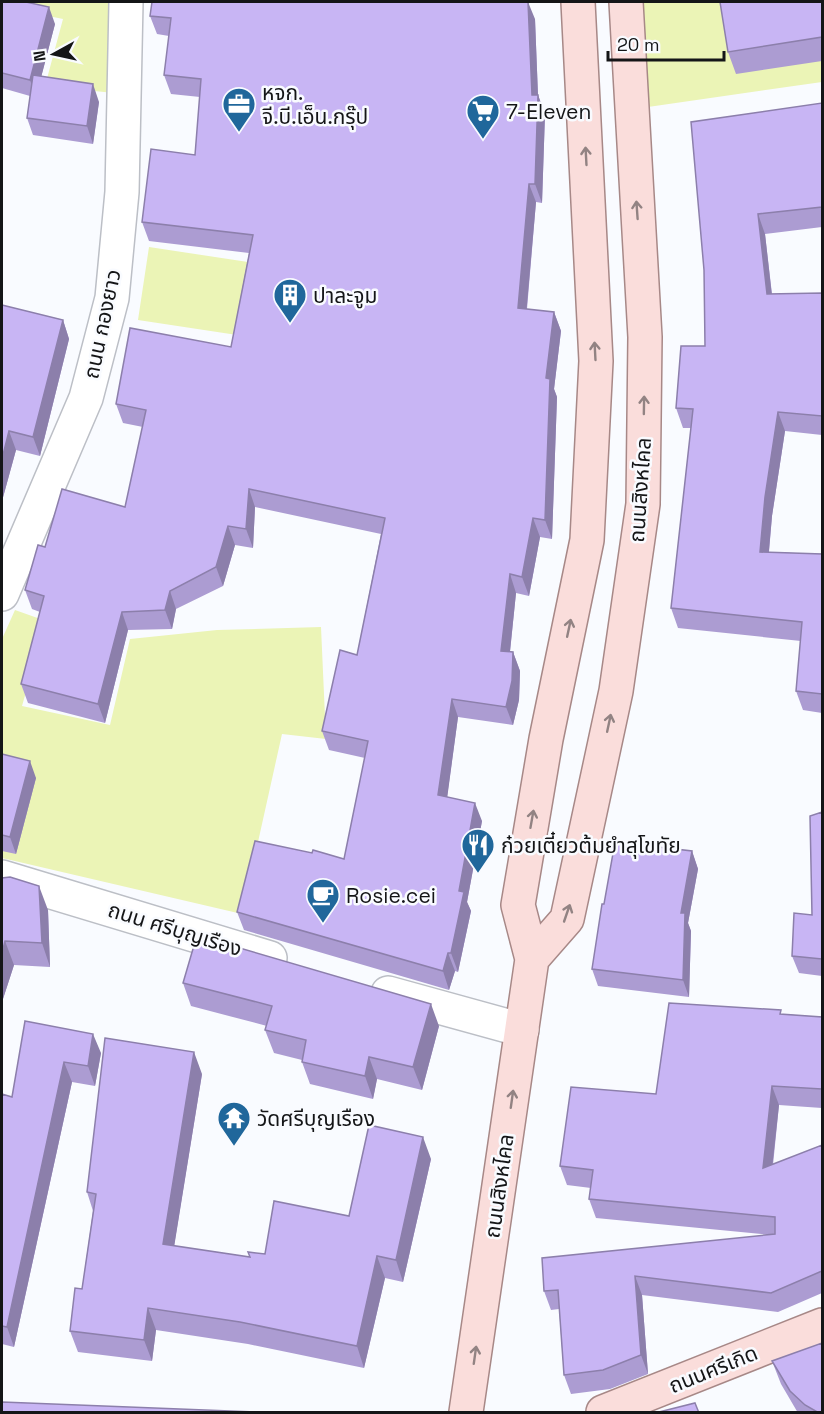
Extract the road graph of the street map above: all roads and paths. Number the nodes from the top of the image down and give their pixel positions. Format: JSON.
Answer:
{"nodes":[{"id":1,"x":126,"y":2,"type":"edge"},
{"id":2,"x":578,"y":2,"type":"edge"},
{"id":3,"x":626,"y":2,"type":"edge"},
{"id":4,"x":2,"y":594,"type":"edge"},
{"id":5,"x":2,"y":877,"type":"edge"},
{"id":6,"x":532,"y":959,"type":"junction"},
{"id":7,"x":294,"y":965,"type":"edge"},
{"id":8,"x":361,"y":985,"type":"edge"},
{"id":9,"x":522,"y":1030,"type":"junction"},
{"id":10,"x":822,"y":1325,"type":"edge"},
{"id":11,"x":466,"y":1413,"type":"edge"},
{"id":12,"x":603,"y":1413,"type":"edge"}],
"edges":[{"from":1,"to":4,"type":"street","name":"ถนน กองยาว"},
{"from":6,"to":2,"type":"main road","name":"ถนนสิงหไคล","one_way":true},
{"from":6,"to":3,"type":"main road","name":"ถนนสิงหไคล","one_way":true},
{"from":5,"to":7,"type":"street","name":"ถนน ศรีบุญเรือง"},
{"from":6,"to":9,"type":"main road","name":"ถนนสิงหไคล"},
{"from":8,"to":9,"type":"street"},
{"from":11,"to":9,"type":"main road","name":"ถนนสิงหไคล","one_way":true},
{"from":10,"to":12,"type":"main road","name":"ถนนศรีเกิด"}]}
